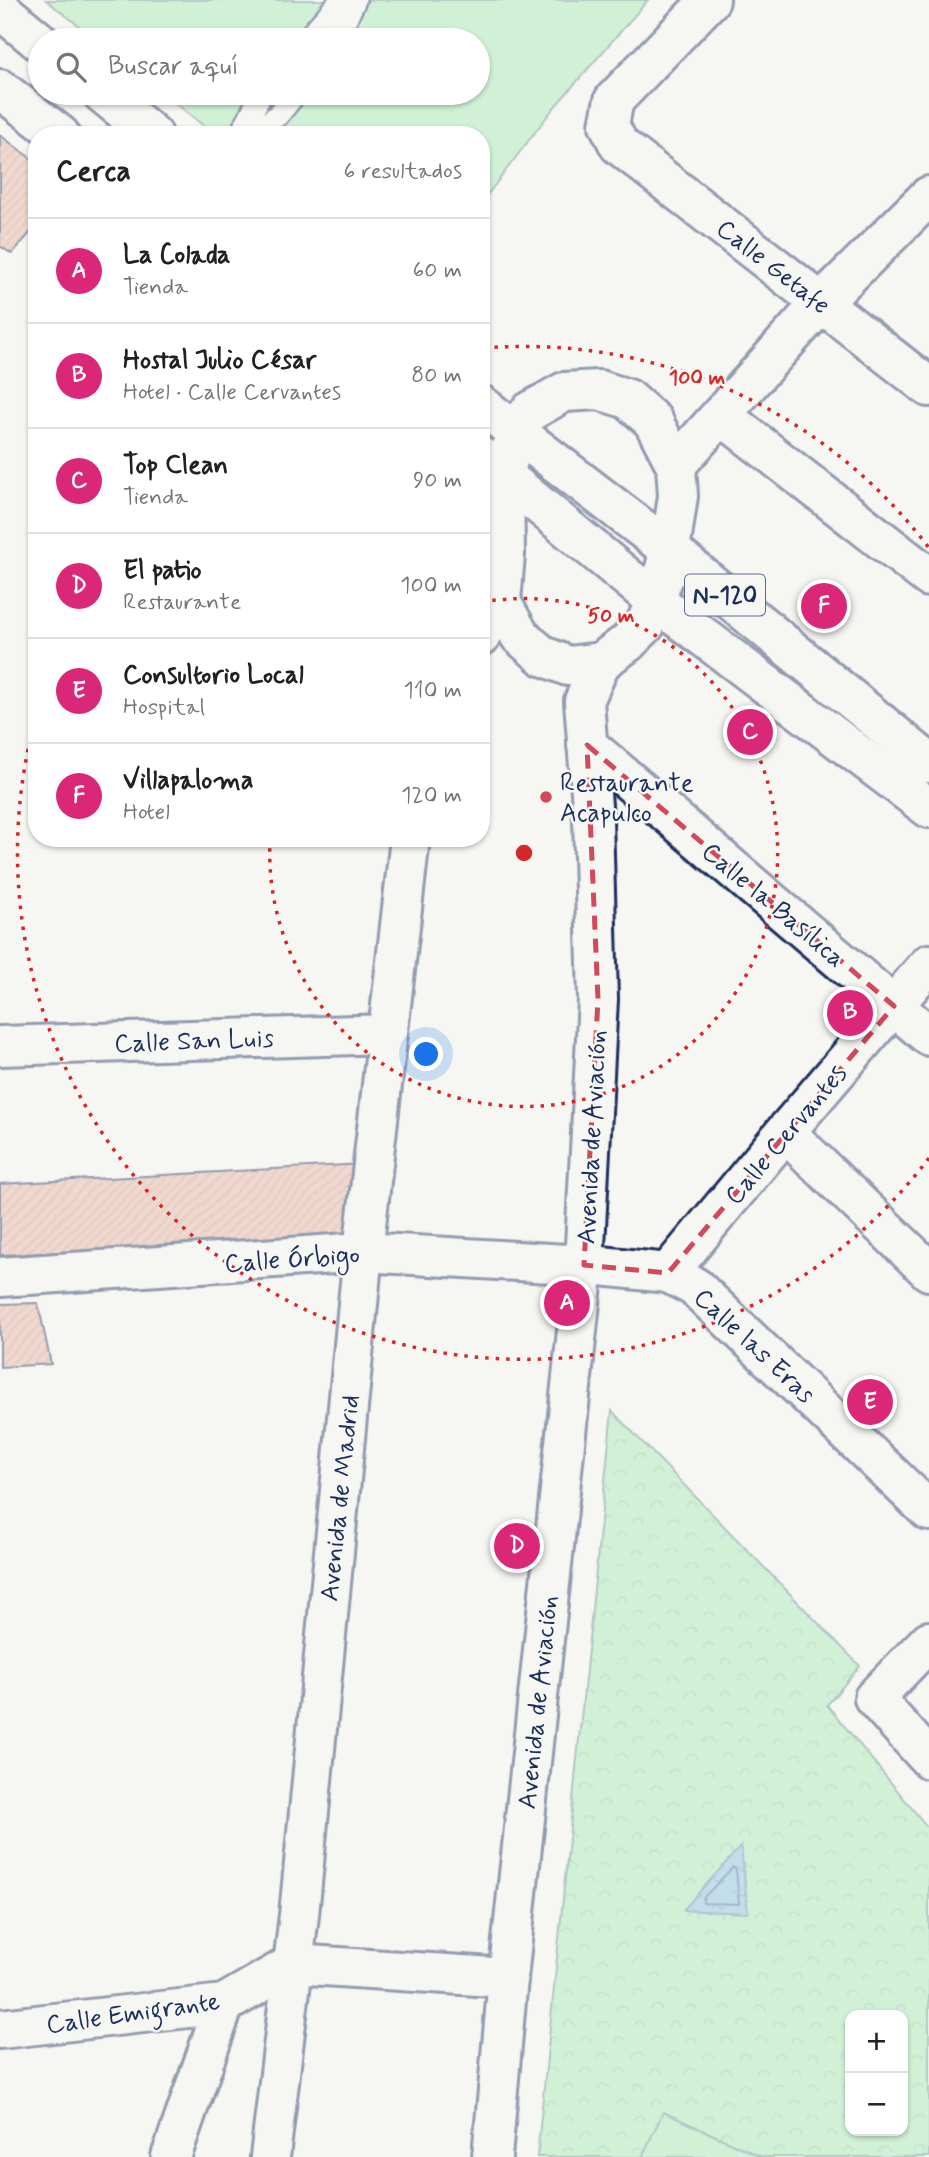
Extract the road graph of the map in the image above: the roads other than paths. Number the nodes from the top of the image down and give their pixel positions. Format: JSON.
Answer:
{"nodes":[{"id":1,"x":341,"y":0,"type":"edge"},
{"id":2,"x":355,"y":0,"type":"edge"},
{"id":3,"x":710,"y":0,"type":"edge"},
{"id":4,"x":0,"y":9,"type":"edge"},
{"id":5,"x":316,"y":28,"type":"edge"},
{"id":6,"x":342,"y":28,"type":"edge"},
{"id":7,"x":28,"y":32,"type":"edge"},
{"id":8,"x":0,"y":89,"type":"edge"},
{"id":9,"x":117,"y":105,"type":"edge"},
{"id":10,"x":256,"y":105,"type":"edge"},
{"id":11,"x":286,"y":105,"type":"edge"},
{"id":12,"x":48,"y":126,"type":"edge"},
{"id":13,"x":142,"y":126,"type":"edge"},
{"id":14,"x":245,"y":126,"type":"edge"},
{"id":15,"x":264,"y":126,"type":"edge"},
{"id":16,"x":929,"y":196,"type":"edge"},
{"id":17,"x":821,"y":303,"type":"junction"},
{"id":18,"x":929,"y":387,"type":"edge"},
{"id":19,"x":490,"y":412,"type":"edge"},
{"id":20,"x":722,"y":415,"type":"junction"},
{"id":21,"x":516,"y":434,"type":"junction"},
{"id":22,"x":493,"y":465,"type":"edge"},
{"id":23,"x":676,"y":465,"type":"junction"},
{"id":24,"x":670,"y":550,"type":"junction"},
{"id":25,"x":929,"y":577,"type":"edge"},
{"id":26,"x":656,"y":601,"type":"junction"},
{"id":27,"x":501,"y":602,"type":"junction"},
{"id":28,"x":490,"y":621,"type":"edge"},
{"id":29,"x":601,"y":662,"type":"junction"},
{"id":30,"x":587,"y":745,"type":"junction"},
{"id":31,"x":929,"y":763,"type":"edge"},
{"id":32,"x":929,"y":808,"type":"edge"},
{"id":33,"x":409,"y":847,"type":"edge"},
{"id":34,"x":929,"y":964,"type":"edge"},
{"id":35,"x":894,"y":1006,"type":"junction"},
{"id":36,"x":388,"y":1034,"type":"junction"},
{"id":37,"x":929,"y":1036,"type":"edge"},
{"id":38,"x":0,"y":1046,"type":"edge"},
{"id":39,"x":785,"y":1132,"type":"junction"},
{"id":40,"x":363,"y":1252,"type":"junction"},
{"id":41,"x":584,"y":1265,"type":"junction"},
{"id":42,"x":929,"y":1270,"type":"edge"},
{"id":43,"x":668,"y":1273,"type":"junction"},
{"id":44,"x":0,"y":1278,"type":"edge"},
{"id":45,"x":929,"y":1511,"type":"edge"},
{"id":46,"x":929,"y":1641,"type":"edge"},
{"id":47,"x":929,"y":1759,"type":"edge"},
{"id":48,"x":293,"y":1964,"type":"junction"},
{"id":49,"x":508,"y":1978,"type":"junction"},
{"id":50,"x":224,"y":2004,"type":"junction"},
{"id":51,"x":0,"y":2029,"type":"edge"},
{"id":52,"x":171,"y":2157,"type":"edge"},
{"id":53,"x":270,"y":2157,"type":"edge"},
{"id":54,"x":492,"y":2157,"type":"edge"}],
"edges":[{"from":1,"to":5,"type":"lane"},
{"from":2,"to":6,"type":"lane"},
{"from":3,"to":17,"type":"main road","name":"Calle Getafe"},
{"from":4,"to":7,"type":"main road"},
{"from":8,"to":12,"type":"main road"},
{"from":9,"to":13,"type":"main road"},
{"from":10,"to":14,"type":"lane"},
{"from":11,"to":15,"type":"lane"},
{"from":16,"to":17,"type":"main road"},
{"from":17,"to":18,"type":"main road","name":"Calle Getafe"},
{"from":17,"to":20,"type":"main road"},
{"from":19,"to":21,"type":"main road","number":"N-120"},
{"from":20,"to":23,"type":"main road"},
{"from":20,"to":25,"type":"main road"},
{"from":21,"to":22,"type":"main road","number":"N-120"},
{"from":21,"to":23,"type":"main road","number":"N-120"},
{"from":21,"to":24,"type":"main road","number":"N-120"},
{"from":22,"to":26,"type":"main road","number":"N-120"},
{"from":22,"to":27,"type":"main road","number":"N-120"},
{"from":23,"to":24,"type":"main road","number":"N-120"},
{"from":24,"to":26,"type":"main road","number":"N-120"},
{"from":24,"to":31,"type":"main road","number":"N-120"},
{"from":26,"to":29,"type":"main road","number":"N-120"},
{"from":26,"to":32,"type":"main road","number":"N-120"},
{"from":27,"to":28,"type":"main road"},
{"from":27,"to":29,"type":"main road"},
{"from":29,"to":30,"type":"main road","name":"Avenida de Aviación"},
{"from":30,"to":35,"type":"main road","name":"Calle la Basílica"},
{"from":30,"to":41,"type":"main road","name":"Avenida de Aviación"},
{"from":33,"to":36,"type":"main road","name":"Avenida de Madrid"},
{"from":34,"to":35,"type":"main road","name":"Calle Cervantes"},
{"from":35,"to":37,"type":"main road","name":"Calle la Basílica"},
{"from":35,"to":39,"type":"main road","name":"Calle Cervantes"},
{"from":36,"to":38,"type":"main road","name":"Calle San Luis"},
{"from":36,"to":40,"type":"main road","name":"Avenida de Madrid"},
{"from":39,"to":42,"type":"main road"},
{"from":39,"to":43,"type":"main road","name":"Calle Cervantes"},
{"from":40,"to":41,"type":"main road","name":"Calle Órbigo"},
{"from":40,"to":44,"type":"main road","name":"Calle Órbigo"},
{"from":40,"to":48,"type":"main road","name":"Avenida de Madrid"},
{"from":41,"to":43,"type":"main road","name":"Calle las Eras"},
{"from":41,"to":49,"type":"main road","name":"Avenida de Aviación"},
{"from":43,"to":45,"type":"main road","name":"Calle las Eras"},
{"from":46,"to":47,"type":"main road"},
{"from":48,"to":49,"type":"main road"},
{"from":48,"to":50,"type":"main road","name":"Calle Emigrante"},
{"from":48,"to":53,"type":"main road","name":"Avenida de Madrid"},
{"from":49,"to":54,"type":"main road","name":"Avenida de Aviación"},
{"from":50,"to":51,"type":"main road","name":"Calle Emigrante"},
{"from":50,"to":52,"type":"main road"}]}
